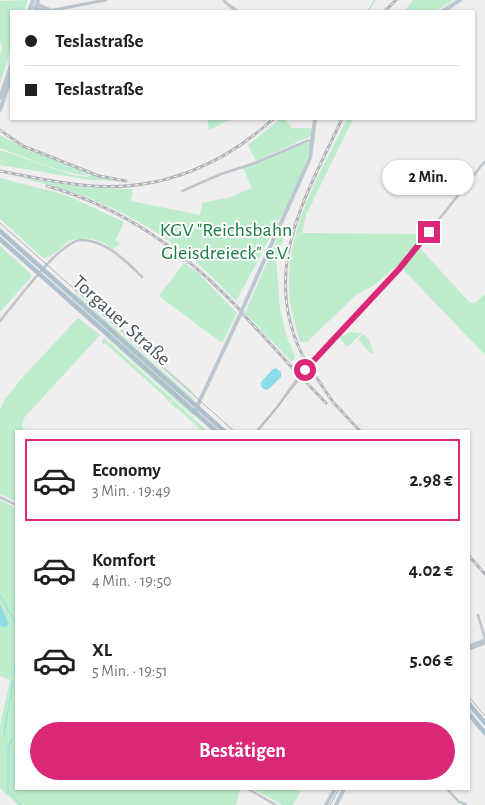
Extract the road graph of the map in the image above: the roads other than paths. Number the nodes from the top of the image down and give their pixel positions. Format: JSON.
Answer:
{"nodes":[{"id":1,"x":106,"y":0,"type":"edge"},
{"id":2,"x":224,"y":0,"type":"edge"},
{"id":3,"x":460,"y":0,"type":"edge"},
{"id":4,"x":34,"y":6,"type":"edge"},
{"id":5,"x":46,"y":10,"type":"edge"},
{"id":6,"x":54,"y":10,"type":"edge"},
{"id":7,"x":235,"y":10,"type":"edge"},
{"id":8,"x":445,"y":10,"type":"edge"},
{"id":9,"x":10,"y":69,"type":"edge"},
{"id":10,"x":10,"y":80,"type":"edge"},
{"id":11,"x":0,"y":98,"type":"edge"},
{"id":12,"x":0,"y":110,"type":"edge"},
{"id":13,"x":315,"y":120,"type":"edge"},
{"id":14,"x":313,"y":141,"type":"junction"},
{"id":15,"x":485,"y":161,"type":"edge"},
{"id":16,"x":182,"y":191,"type":"dead end"},
{"id":17,"x":0,"y":232,"type":"edge"},
{"id":18,"x":0,"y":239,"type":"edge"},
{"id":19,"x":41,"y":271,"type":"junction"},
{"id":20,"x":142,"y":277,"type":"dead end"},
{"id":21,"x":0,"y":321,"type":"edge"},
{"id":22,"x":198,"y":407,"type":"junction"},
{"id":23,"x":194,"y":413,"type":"junction"},
{"id":24,"x":215,"y":430,"type":"edge"},
{"id":25,"x":223,"y":430,"type":"edge"},
{"id":26,"x":258,"y":430,"type":"edge"},
{"id":27,"x":0,"y":497,"type":"edge"},
{"id":28,"x":15,"y":504,"type":"edge"},
{"id":29,"x":478,"y":615,"type":"dead end"},
{"id":30,"x":485,"y":641,"type":"edge"},
{"id":31,"x":470,"y":648,"type":"edge"},
{"id":32,"x":470,"y":705,"type":"edge"},
{"id":33,"x":470,"y":715,"type":"edge"},
{"id":34,"x":485,"y":723,"type":"edge"},
{"id":35,"x":485,"y":733,"type":"edge"},
{"id":36,"x":250,"y":790,"type":"edge"},
{"id":37,"x":334,"y":790,"type":"edge"},
{"id":38,"x":344,"y":790,"type":"edge"},
{"id":39,"x":448,"y":790,"type":"edge"},
{"id":40,"x":466,"y":804,"type":"edge"},
{"id":41,"x":274,"y":805,"type":"edge"},
{"id":42,"x":326,"y":805,"type":"edge"},
{"id":43,"x":336,"y":805,"type":"edge"}],
"edges":[{"from":1,"to":6,"type":"street"},
{"from":2,"to":7,"type":"street"},
{"from":3,"to":8,"type":"main road"},
{"from":4,"to":5,"type":"street"},
{"from":9,"to":11,"type":"main road"},
{"from":10,"to":12,"type":"main road"},
{"from":13,"to":14,"type":"main road"},
{"from":14,"to":16,"type":"street"},
{"from":14,"to":22,"type":"main road"},
{"from":15,"to":26,"type":"street","bridge":true},
{"from":17,"to":19,"type":"main road","name":"Torgauer Straße"},
{"from":18,"to":19,"type":"main road","name":"Torgauer Straße"},
{"from":19,"to":20,"type":"street"},
{"from":19,"to":21,"type":"street"},
{"from":19,"to":22,"type":"main road","name":"Torgauer Straße"},
{"from":19,"to":23,"type":"main road","name":"Torgauer Straße"},
{"from":22,"to":23,"type":"main road"},
{"from":22,"to":25,"type":"main road","name":"Torgauer Straße"},
{"from":23,"to":24,"type":"main road","name":"Torgauer Straße"},
{"from":27,"to":28,"type":"street"},
{"from":29,"to":30,"type":"street"},
{"from":30,"to":31,"type":"street"},
{"from":32,"to":34,"type":"main road"},
{"from":33,"to":35,"type":"main road"},
{"from":36,"to":41,"type":"street"},
{"from":37,"to":42,"type":"main road"},
{"from":38,"to":43,"type":"main road"},
{"from":39,"to":40,"type":"street"}]}
